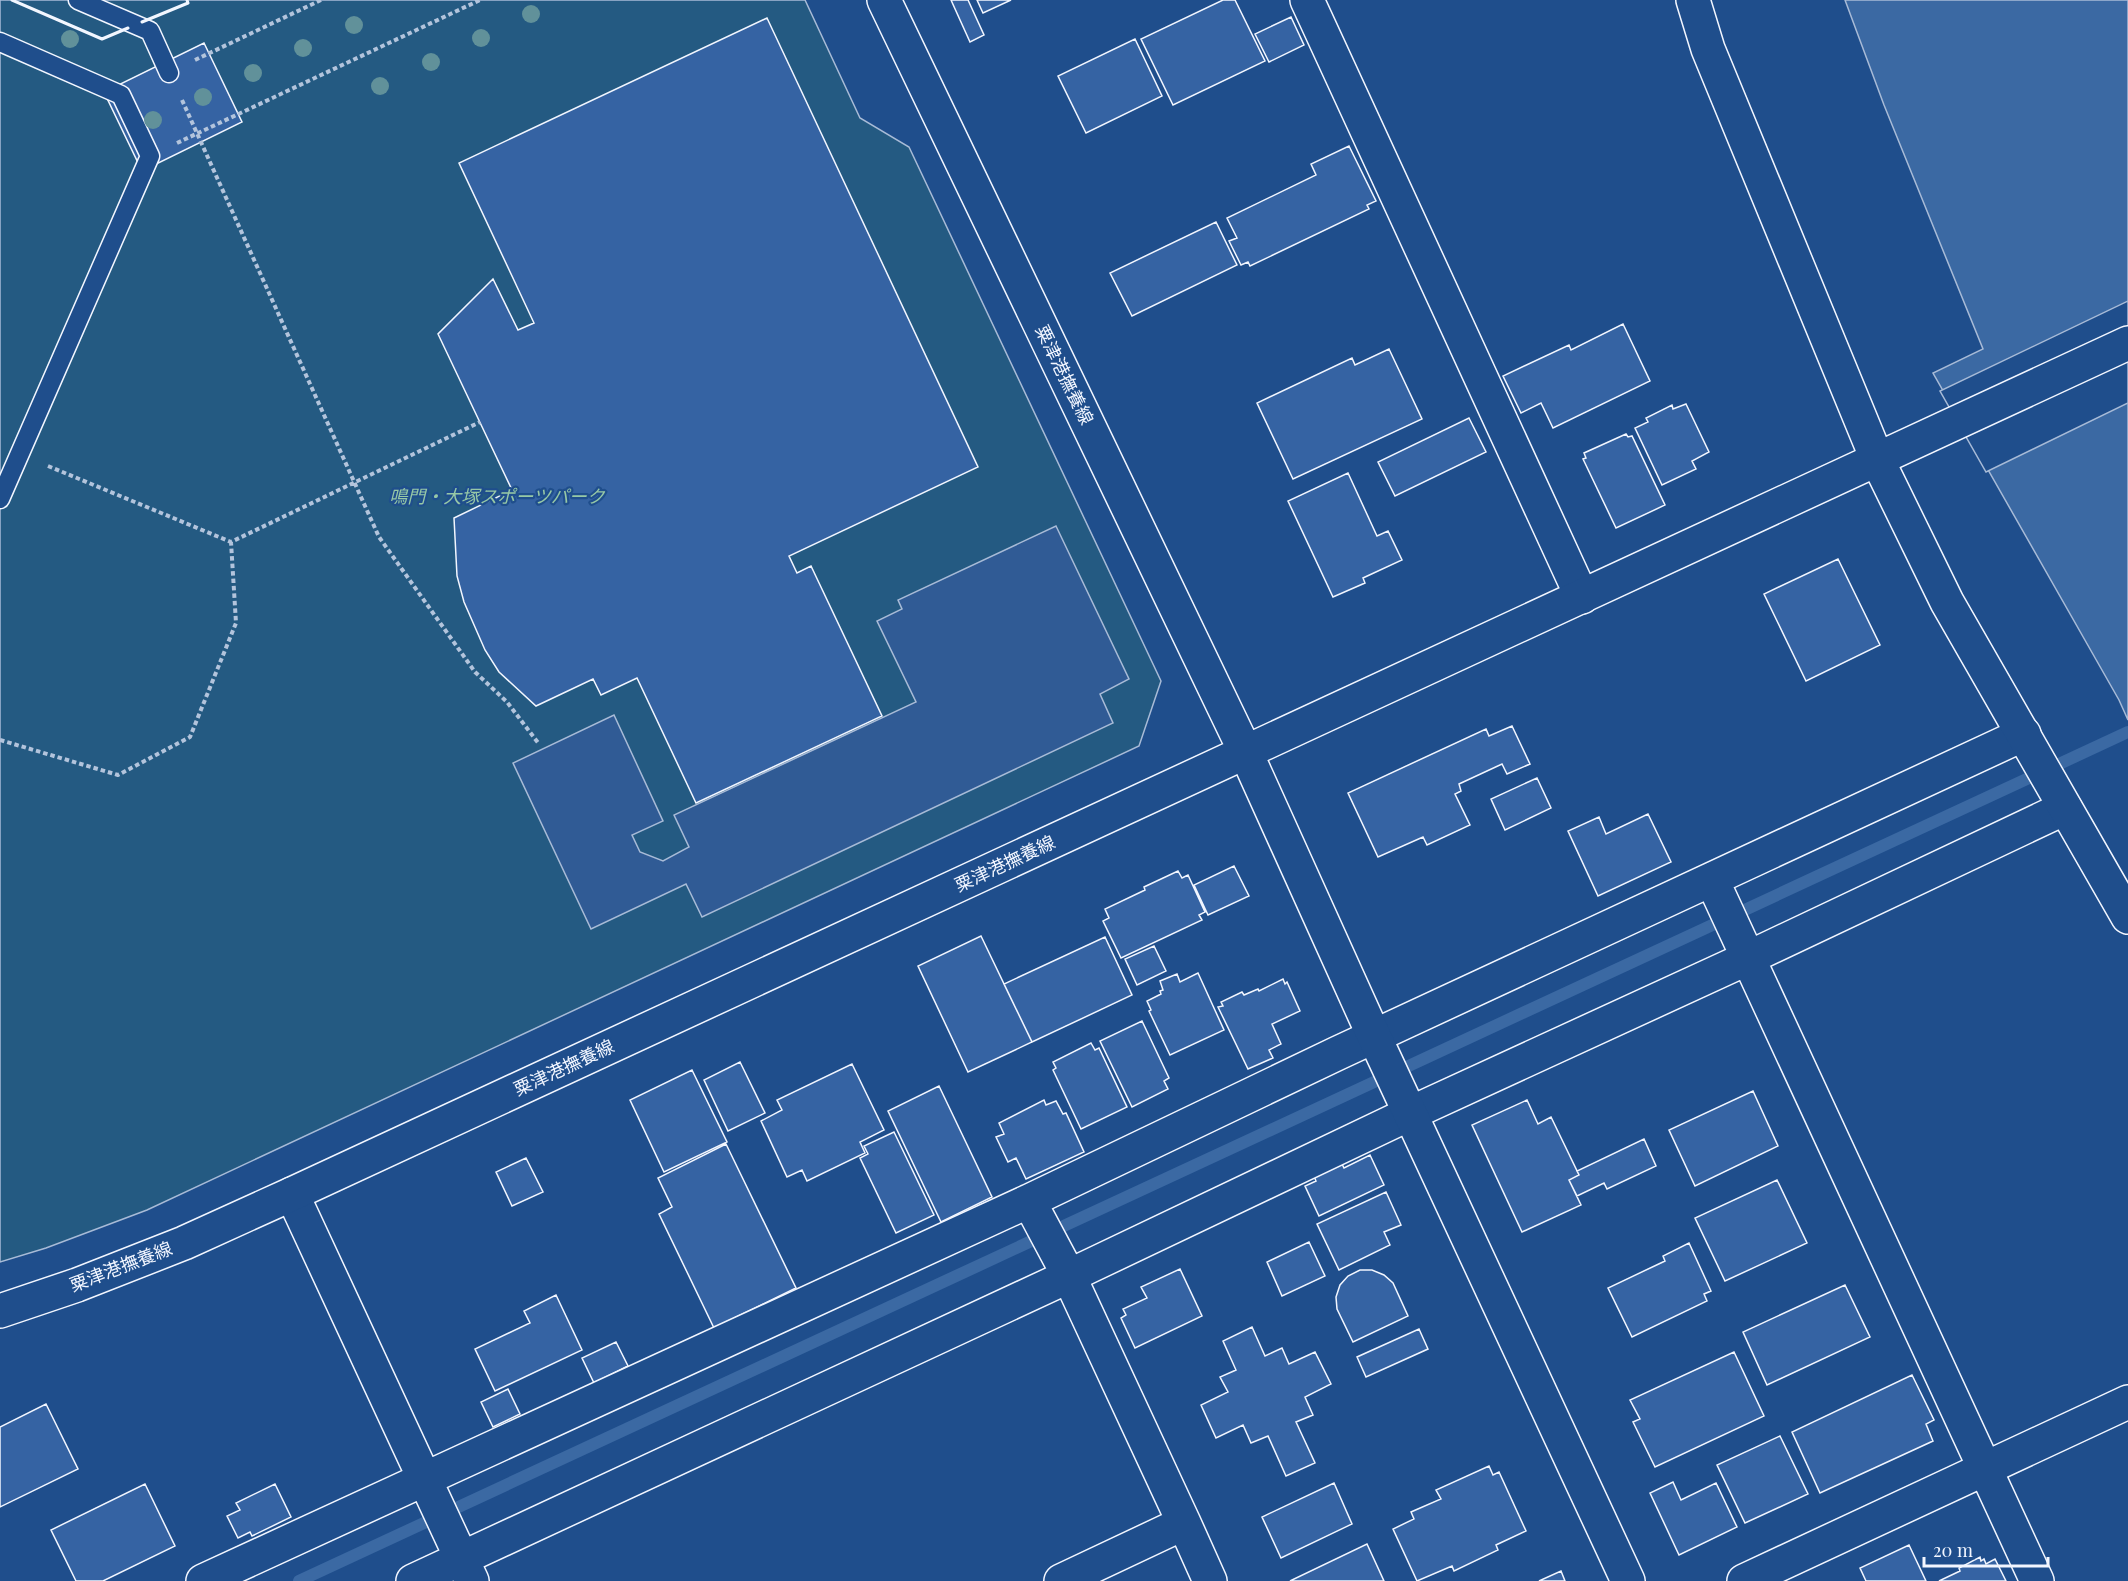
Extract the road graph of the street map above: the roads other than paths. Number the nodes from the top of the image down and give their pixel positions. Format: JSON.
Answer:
{"nodes":[{"id":1,"x":78,"y":0,"type":"edge"},
{"id":2,"x":884,"y":0,"type":"edge"},
{"id":3,"x":1307,"y":0,"type":"edge"},
{"id":4,"x":1693,"y":0,"type":"edge"},
{"id":5,"x":0,"y":42,"type":"edge"},
{"id":6,"x":169,"y":72,"type":"road end"},
{"id":7,"x":2128,"y":343,"type":"edge"},
{"id":8,"x":1877,"y":459,"type":"junction"},
{"id":9,"x":0,"y":499,"type":"edge"},
{"id":10,"x":1582,"y":597,"type":"junction"},
{"id":11,"x":2027,"y":740,"type":"junction"},
{"id":12,"x":1246,"y":753,"type":"junction"},
{"id":13,"x":2062,"y":803,"type":"junction"},
{"id":14,"x":1714,"y":885,"type":"junction"},
{"id":15,"x":2128,"y":917,"type":"edge"},
{"id":16,"x":1747,"y":955,"type":"junction"},
{"id":17,"x":1376,"y":1040,"type":"junction"},
{"id":18,"x":1409,"y":1109,"type":"junction"},
{"id":19,"x":292,"y":1194,"type":"junction"},
{"id":20,"x":1032,"y":1205,"type":"junction"},
{"id":21,"x":1066,"y":1271,"type":"junction"},
{"id":22,"x":0,"y":1311,"type":"edge"},
{"id":23,"x":2128,"y":1402,"type":"edge"},
{"id":24,"x":1985,"y":1468,"type":"junction"},
{"id":25,"x":425,"y":1483,"type":"junction"},
{"id":26,"x":1184,"y":1523,"type":"junction"},
{"id":27,"x":463,"y":1562,"type":"edge"},
{"id":28,"x":203,"y":1581,"type":"edge"},
{"id":29,"x":413,"y":1581,"type":"edge"},
{"id":30,"x":1061,"y":1581,"type":"edge"},
{"id":31,"x":1210,"y":1581,"type":"edge"},
{"id":32,"x":1628,"y":1581,"type":"edge"},
{"id":33,"x":1744,"y":1581,"type":"edge"},
{"id":34,"x":2037,"y":1581,"type":"edge"}],
"edges":[{"from":1,"to":6,"type":"lane"},
{"from":2,"to":12,"type":"street","name":"粟津港撫養線"},
{"from":3,"to":10,"type":"street"},
{"from":4,"to":8,"type":"street"},
{"from":5,"to":9,"type":"lane"},
{"from":7,"to":8,"type":"street"},
{"from":8,"to":10,"type":"street"},
{"from":8,"to":11,"type":"street"},
{"from":10,"to":12,"type":"street"},
{"from":11,"to":13,"type":"street"},
{"from":11,"to":14,"type":"street"},
{"from":12,"to":17,"type":"street"},
{"from":12,"to":19,"type":"street","name":"粟津港撫養線"},
{"from":13,"to":15,"type":"street"},
{"from":13,"to":16,"type":"street"},
{"from":14,"to":16,"type":"street"},
{"from":14,"to":17,"type":"street"},
{"from":16,"to":18,"type":"street"},
{"from":16,"to":24,"type":"street"},
{"from":17,"to":18,"type":"street"},
{"from":17,"to":20,"type":"street"},
{"from":18,"to":21,"type":"street"},
{"from":18,"to":32,"type":"street"},
{"from":19,"to":22,"type":"street","name":"粟津港撫養線"},
{"from":19,"to":25,"type":"street"},
{"from":20,"to":21,"type":"street"},
{"from":20,"to":25,"type":"street"},
{"from":21,"to":26,"type":"street"},
{"from":21,"to":27,"type":"street"},
{"from":23,"to":24,"type":"street"},
{"from":24,"to":33,"type":"street"},
{"from":24,"to":34,"type":"street"},
{"from":25,"to":27,"type":"street"},
{"from":25,"to":28,"type":"street"},
{"from":26,"to":30,"type":"street"},
{"from":26,"to":31,"type":"street"},
{"from":27,"to":29,"type":"street"}]}
